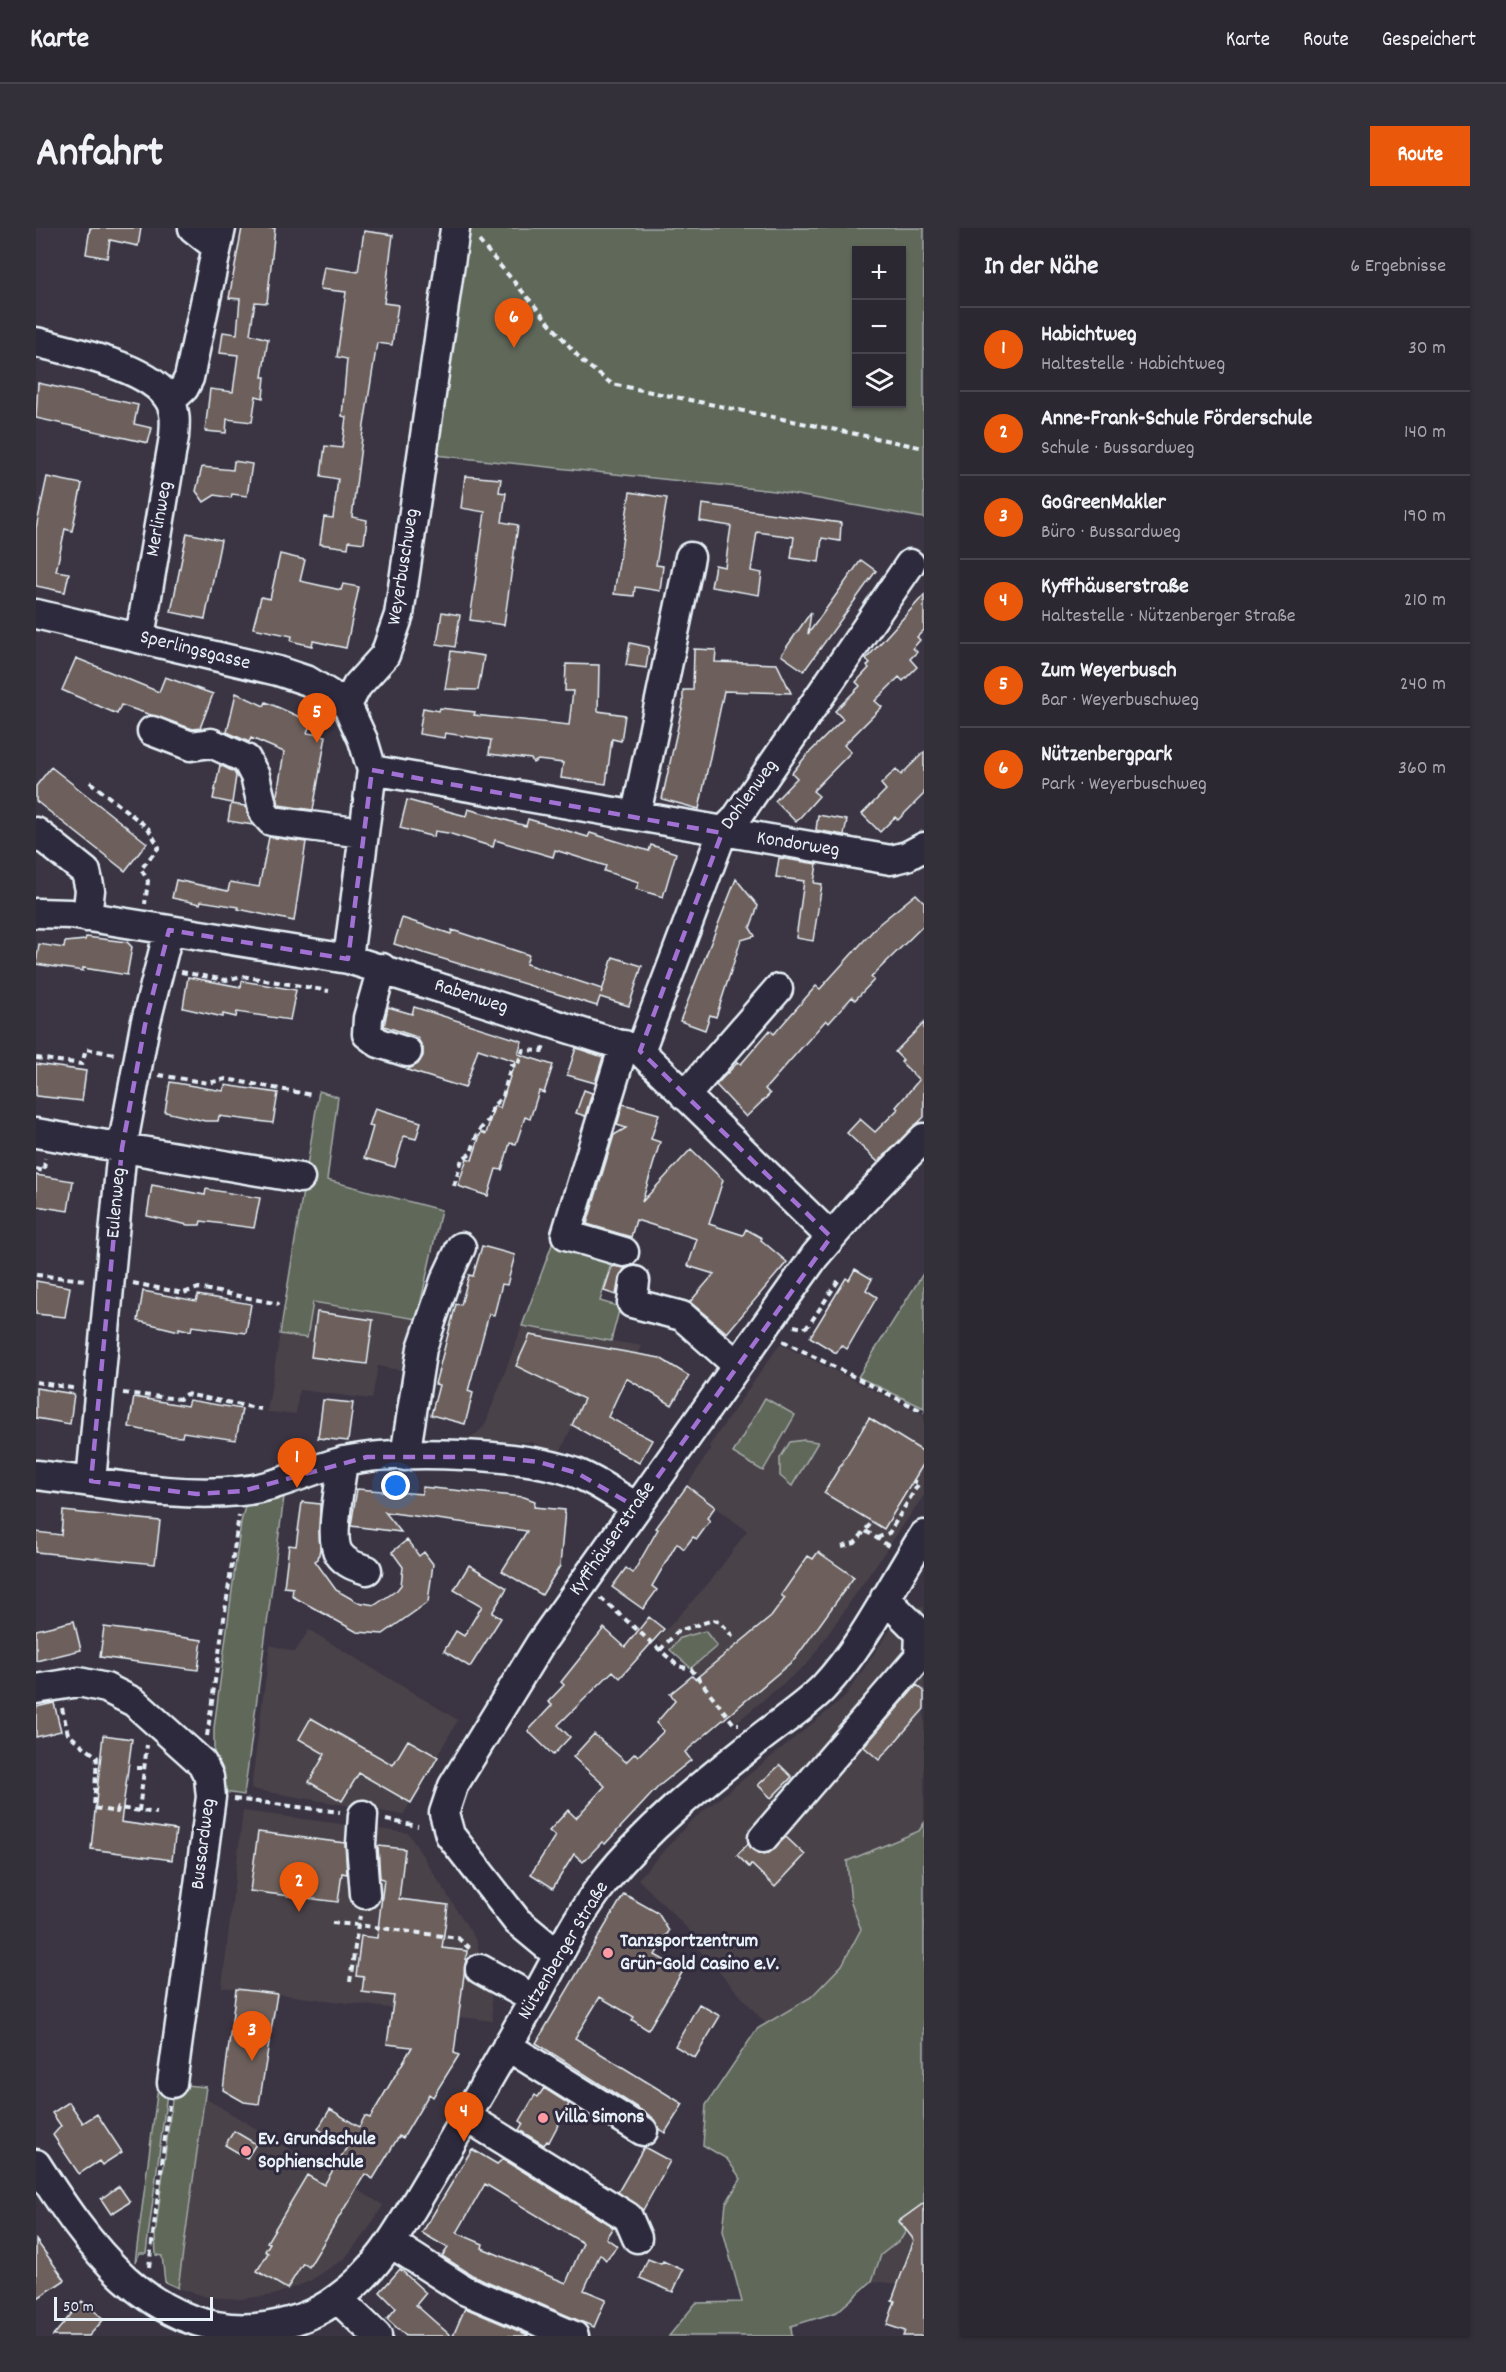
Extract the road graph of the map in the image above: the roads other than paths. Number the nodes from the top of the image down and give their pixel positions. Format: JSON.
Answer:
{"nodes":[{"id":1,"x":193,"y":228,"type":"edge"},
{"id":2,"x":465,"y":233,"type":"edge"},
{"id":3,"x":219,"y":238,"type":"edge"},
{"id":4,"x":36,"y":342,"type":"edge"},
{"id":5,"x":170,"y":401,"type":"junction"},
{"id":6,"x":690,"y":557,"type":"dead end"},
{"id":7,"x":910,"y":564,"type":"dead end"},
{"id":8,"x":36,"y":614,"type":"edge"},
{"id":9,"x":140,"y":637,"type":"junction"},
{"id":10,"x":347,"y":705,"type":"junction"},
{"id":11,"x":152,"y":731,"type":"dead end"},
{"id":12,"x":372,"y":770,"type":"junction"},
{"id":13,"x":636,"y":814,"type":"junction"},
{"id":14,"x":36,"y":832,"type":"edge"},
{"id":15,"x":722,"y":833,"type":"junction"},
{"id":16,"x":363,"y":834,"type":"junction"},
{"id":17,"x":924,"y":847,"type":"edge"},
{"id":18,"x":36,"y":913,"type":"edge"},
{"id":19,"x":87,"y":916,"type":"junction"},
{"id":20,"x":169,"y":930,"type":"junction"},
{"id":21,"x":348,"y":959,"type":"junction"},
{"id":22,"x":382,"y":968,"type":"junction"},
{"id":23,"x":778,"y":989,"type":"dead end"},
{"id":24,"x":632,"y":1048,"type":"junction"},
{"id":25,"x":407,"y":1052,"type":"dead end"},
{"id":26,"x":685,"y":1096,"type":"junction"},
{"id":27,"x":36,"y":1133,"type":"edge"},
{"id":28,"x":924,"y":1137,"type":"edge"},
{"id":29,"x":122,"y":1148,"type":"junction"},
{"id":30,"x":300,"y":1179,"type":"dead end"},
{"id":31,"x":831,"y":1237,"type":"junction"},
{"id":32,"x":461,"y":1247,"type":"dead end"},
{"id":33,"x":624,"y":1252,"type":"dead end"},
{"id":34,"x":635,"y":1281,"type":"dead end"},
{"id":35,"x":736,"y":1364,"type":"junction"},
{"id":36,"x":405,"y":1456,"type":"junction"},
{"id":37,"x":343,"y":1461,"type":"junction"},
{"id":38,"x":36,"y":1475,"type":"edge"},
{"id":39,"x":91,"y":1481,"type":"junction"},
{"id":40,"x":636,"y":1507,"type":"junction"},
{"id":41,"x":924,"y":1535,"type":"edge"},
{"id":42,"x":367,"y":1570,"type":"dead end"},
{"id":43,"x":885,"y":1598,"type":"junction"},
{"id":44,"x":46,"y":1686,"type":"edge"},
{"id":45,"x":363,"y":1815,"type":"road end"},
{"id":46,"x":763,"y":1838,"type":"dead end"},
{"id":47,"x":365,"y":1894,"type":"dead end"},
{"id":48,"x":558,"y":1955,"type":"junction"},
{"id":49,"x":480,"y":1969,"type":"road end"},
{"id":50,"x":534,"y":1999,"type":"junction"},
{"id":51,"x":507,"y":2046,"type":"junction"},
{"id":52,"x":172,"y":2083,"type":"road end"},
{"id":53,"x":467,"y":2117,"type":"junction"},
{"id":54,"x":643,"y":2131,"type":"dead end"},
{"id":55,"x":36,"y":2164,"type":"edge"},
{"id":56,"x":637,"y":2238,"type":"dead end"},
{"id":57,"x":391,"y":2243,"type":"junction"},
{"id":58,"x":338,"y":2299,"type":"junction"},
{"id":59,"x":172,"y":2327,"type":"edge"},
{"id":60,"x":297,"y":2328,"type":"edge"},
{"id":61,"x":377,"y":2336,"type":"edge"},
{"id":62,"x":574,"y":2336,"type":"edge"}],
"edges":[{"from":1,"to":3,"type":"street"},
{"from":2,"to":10,"type":"street","name":"Weyerbuschweg"},
{"from":3,"to":5,"type":"street"},
{"from":4,"to":5,"type":"street"},
{"from":5,"to":9,"type":"street","name":"Merlinweg"},
{"from":6,"to":13,"type":"street"},
{"from":7,"to":15,"type":"street","name":"Dohlenweg"},
{"from":8,"to":9,"type":"street","name":"Sperlingsgasse"},
{"from":9,"to":10,"type":"street","name":"Sperlingsgasse"},
{"from":10,"to":12,"type":"street"},
{"from":11,"to":16,"type":"street"},
{"from":12,"to":13,"type":"street","name":"Kondorweg"},
{"from":12,"to":16,"type":"street"},
{"from":13,"to":15,"type":"street","name":"Kondorweg"},
{"from":14,"to":19,"type":"street"},
{"from":15,"to":17,"type":"street","name":"Kondorweg"},
{"from":15,"to":24,"type":"street","name":"Dohlenweg"},
{"from":16,"to":21,"type":"street"},
{"from":18,"to":19,"type":"street","name":"Rabenweg"},
{"from":19,"to":20,"type":"street","name":"Rabenweg"},
{"from":20,"to":21,"type":"street","name":"Rabenweg"},
{"from":20,"to":29,"type":"street","name":"Eulenweg"},
{"from":21,"to":22,"type":"street","name":"Rabenweg"},
{"from":22,"to":24,"type":"street","name":"Rabenweg"},
{"from":22,"to":25,"type":"street"},
{"from":23,"to":26,"type":"street"},
{"from":24,"to":26,"type":"street","name":"Rabenweg"},
{"from":24,"to":33,"type":"street","name":"Dohlenweg"},
{"from":26,"to":31,"type":"street","name":"Rabenweg"},
{"from":27,"to":29,"type":"street"},
{"from":28,"to":31,"type":"street","name":"Kyffhäuserstraße"},
{"from":29,"to":30,"type":"street"},
{"from":29,"to":39,"type":"street","name":"Eulenweg"},
{"from":31,"to":35,"type":"street","name":"Kyffhäuserstraße"},
{"from":32,"to":36,"type":"street"},
{"from":34,"to":35,"type":"street"},
{"from":35,"to":40,"type":"street","name":"Kyffhäuserstraße"},
{"from":36,"to":37,"type":"street"},
{"from":36,"to":40,"type":"street"},
{"from":37,"to":39,"type":"street"},
{"from":37,"to":42,"type":"street"},
{"from":38,"to":39,"type":"street"},
{"from":40,"to":48,"type":"street","name":"Kyffhäuserstraße"},
{"from":41,"to":43,"type":"street","name":"Nützenberger Straße"},
{"from":43,"to":46,"type":"street"},
{"from":43,"to":48,"type":"street","name":"Nützenberger Straße"},
{"from":44,"to":52,"type":"street","name":"Bussardweg"},
{"from":45,"to":47,"type":"street"},
{"from":48,"to":50,"type":"street","name":"Nützenberger Straße"},
{"from":49,"to":50,"type":"street"},
{"from":50,"to":51,"type":"street","name":"Nützenberger Straße"},
{"from":51,"to":53,"type":"street","name":"Nützenberger Straße"},
{"from":51,"to":54,"type":"street"},
{"from":53,"to":56,"type":"street"},
{"from":53,"to":57,"type":"street","name":"Nützenberger Straße"},
{"from":55,"to":59,"type":"street","name":"Nützenberger Straße"},
{"from":57,"to":58,"type":"street","name":"Nützenberger Straße"},
{"from":57,"to":62,"type":"street"},
{"from":58,"to":60,"type":"street","name":"Nützenberger Straße"},
{"from":58,"to":61,"type":"street"},
{"from":59,"to":60,"type":"street","name":"Nützenberger Straße"}]}
